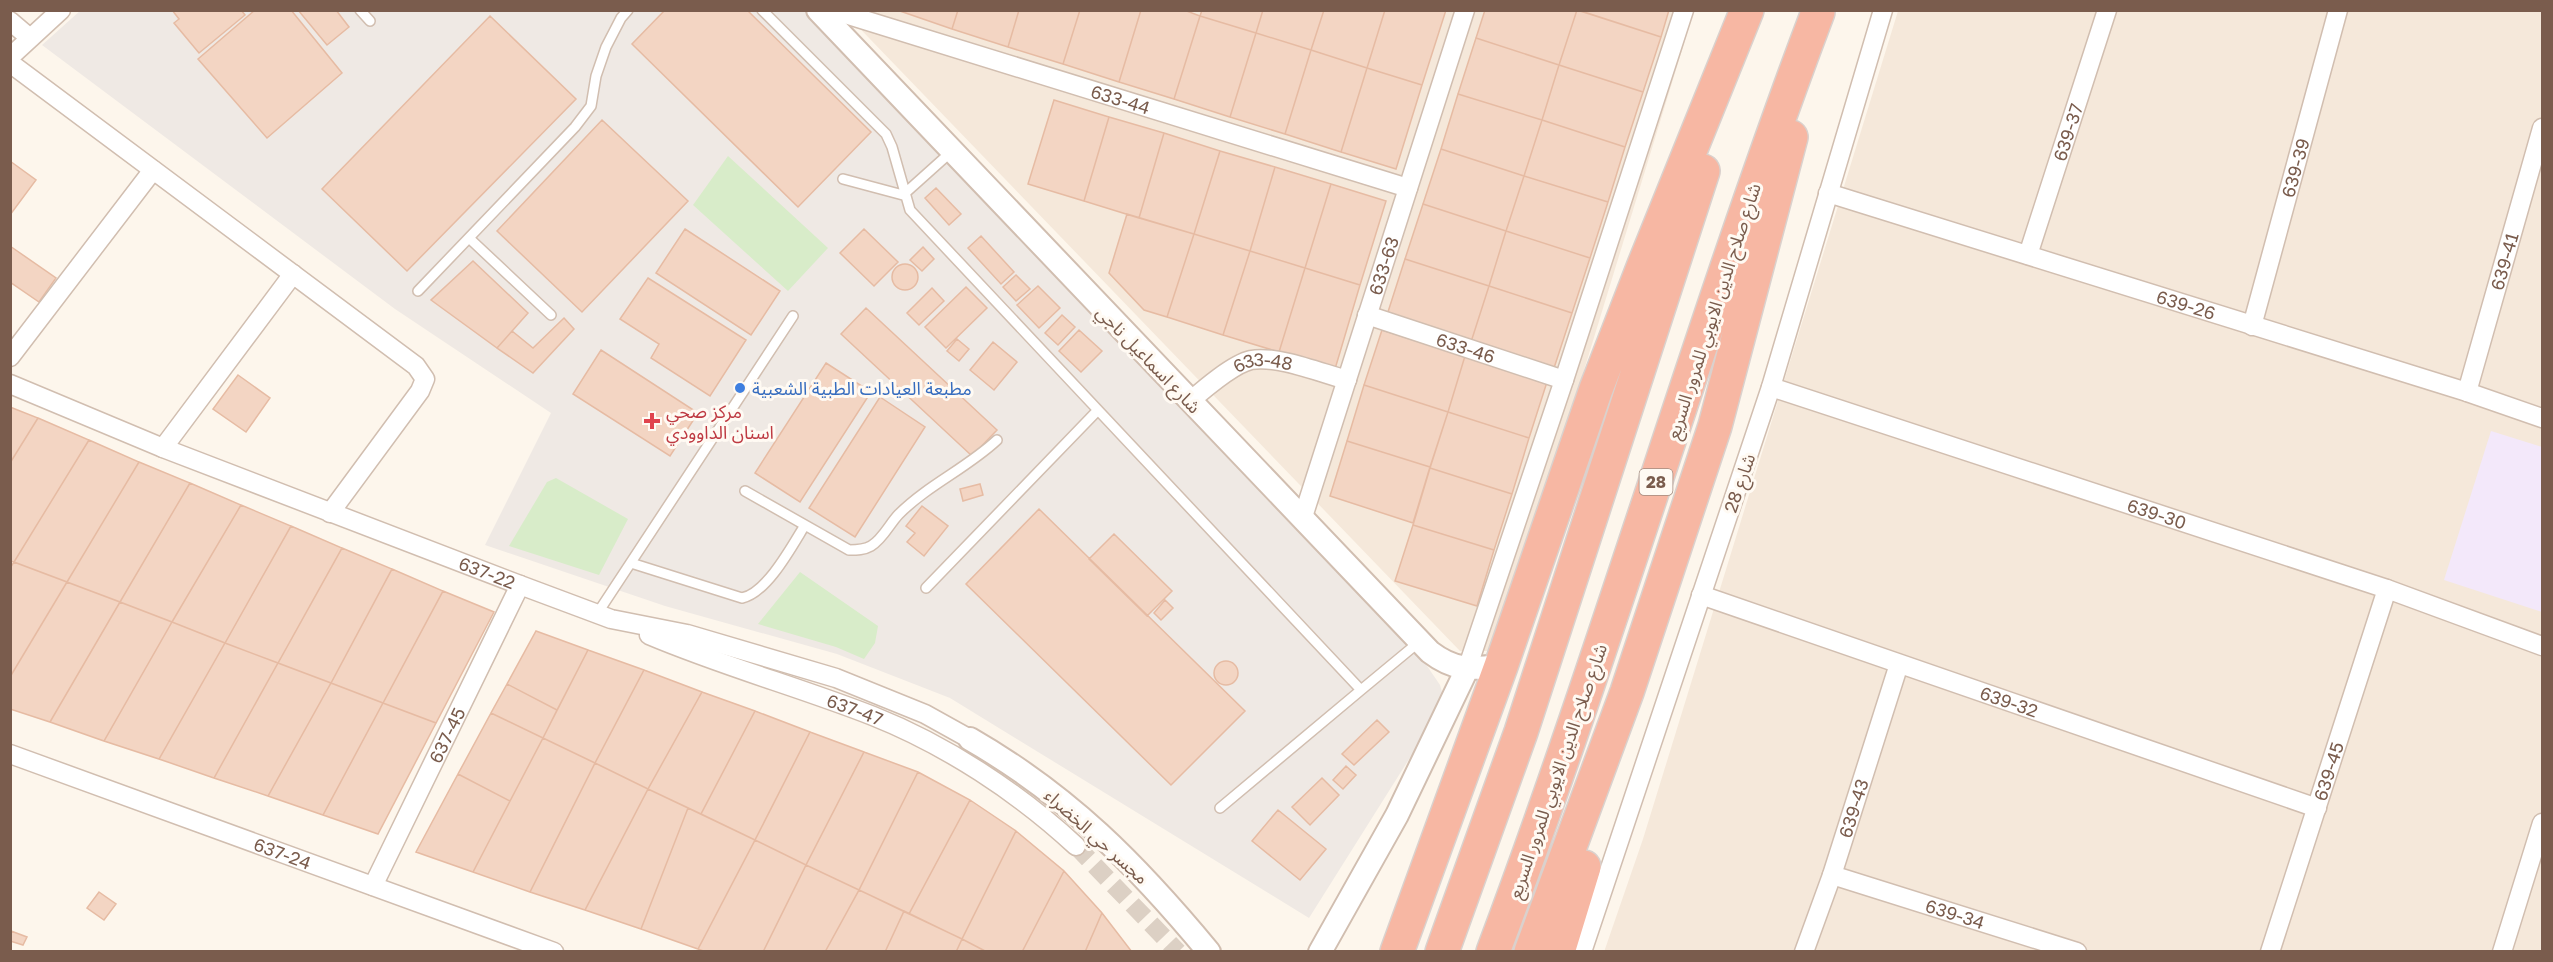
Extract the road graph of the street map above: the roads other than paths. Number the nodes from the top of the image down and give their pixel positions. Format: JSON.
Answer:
{"nodes":[{"id":1,"x":61,"y":10,"type":"edge"},
{"id":2,"x":360,"y":10,"type":"edge"},
{"id":3,"x":628,"y":10,"type":"edge"},
{"id":4,"x":762,"y":10,"type":"edge"},
{"id":5,"x":818,"y":10,"type":"edge"},
{"id":6,"x":832,"y":10,"type":"edge"},
{"id":7,"x":1464,"y":10,"type":"edge"},
{"id":8,"x":1684,"y":10,"type":"edge"},
{"id":9,"x":1748,"y":10,"type":"edge"},
{"id":10,"x":1883,"y":10,"type":"edge"},
{"id":11,"x":2107,"y":10,"type":"edge"},
{"id":12,"x":2338,"y":10,"type":"edge"},
{"id":13,"x":1818,"y":11,"type":"edge"},
{"id":14,"x":10,"y":21,"type":"edge"},
{"id":15,"x":370,"y":21,"type":"dead end"},
{"id":16,"x":30,"y":38,"type":"junction"},
{"id":17,"x":10,"y":57,"type":"edge"},
{"id":18,"x":10,"y":63,"type":"edge"},
{"id":19,"x":2542,"y":128,"type":"edge"},
{"id":20,"x":951,"y":152,"type":"junction"},
{"id":21,"x":153,"y":170,"type":"junction"},
{"id":22,"x":843,"y":179,"type":"dead end"},
{"id":23,"x":1408,"y":188,"type":"junction"},
{"id":24,"x":1828,"y":193,"type":"junction"},
{"id":25,"x":903,"y":195,"type":"junction"},
{"id":26,"x":469,"y":238,"type":"junction"},
{"id":27,"x":2028,"y":255,"type":"junction"},
{"id":28,"x":293,"y":274,"type":"junction"},
{"id":29,"x":418,"y":291,"type":"dead end"},
{"id":30,"x":551,"y":315,"type":"dead end"},
{"id":31,"x":1367,"y":315,"type":"junction"},
{"id":32,"x":793,"y":316,"type":"dead end"},
{"id":33,"x":2252,"y":326,"type":"junction"},
{"id":34,"x":10,"y":357,"type":"edge"},
{"id":35,"x":1347,"y":380,"type":"junction"},
{"id":36,"x":1564,"y":380,"type":"junction"},
{"id":37,"x":10,"y":384,"type":"edge"},
{"id":38,"x":1771,"y":387,"type":"junction"},
{"id":39,"x":2467,"y":392,"type":"junction"},
{"id":40,"x":1189,"y":402,"type":"junction"},
{"id":41,"x":1098,"y":410,"type":"junction"},
{"id":42,"x":2542,"y":418,"type":"edge"},
{"id":43,"x":997,"y":440,"type":"dead end"},
{"id":44,"x":163,"y":448,"type":"junction"},
{"id":45,"x":745,"y":491,"type":"dead end"},
{"id":46,"x":330,"y":513,"type":"junction"},
{"id":47,"x":1302,"y":520,"type":"junction"},
{"id":48,"x":805,"y":525,"type":"junction"},
{"id":49,"x":631,"y":563,"type":"junction"},
{"id":50,"x":520,"y":585,"type":"junction"},
{"id":51,"x":926,"y":588,"type":"dead end"},
{"id":52,"x":2387,"y":590,"type":"junction"},
{"id":53,"x":1701,"y":595,"type":"junction"},
{"id":54,"x":604,"y":616,"type":"junction"},
{"id":55,"x":1419,"y":642,"type":"junction"},
{"id":56,"x":2542,"y":646,"type":"edge"},
{"id":57,"x":1899,"y":664,"type":"junction"},
{"id":58,"x":1501,"y":666,"type":"junction"},
{"id":59,"x":1467,"y":669,"type":"junction"},
{"id":60,"x":1361,"y":690,"type":"junction"},
{"id":61,"x":1627,"y":692,"type":"junction"},
{"id":62,"x":970,"y":739,"type":"joint"},
{"id":63,"x":10,"y":754,"type":"edge"},
{"id":64,"x":1220,"y":808,"type":"dead end"},
{"id":65,"x":2317,"y":808,"type":"junction"},
{"id":66,"x":2542,"y":823,"type":"edge"},
{"id":67,"x":1436,"y":843,"type":"junction"},
{"id":68,"x":1076,"y":846,"type":"tunnel mouth"},
{"id":69,"x":1832,"y":875,"type":"junction"},
{"id":70,"x":373,"y":886,"type":"junction"},
{"id":71,"x":554,"y":951,"type":"edge"},
{"id":72,"x":1209,"y":951,"type":"edge"},
{"id":73,"x":1320,"y":951,"type":"edge"},
{"id":74,"x":1378,"y":951,"type":"edge"},
{"id":75,"x":1397,"y":951,"type":"edge"},
{"id":76,"x":1442,"y":951,"type":"edge"},
{"id":77,"x":1493,"y":951,"type":"edge"},
{"id":78,"x":1531,"y":951,"type":"edge"},
{"id":79,"x":1558,"y":951,"type":"edge"},
{"id":80,"x":1582,"y":951,"type":"edge"},
{"id":81,"x":1804,"y":951,"type":"edge"},
{"id":82,"x":2077,"y":951,"type":"edge"},
{"id":83,"x":2270,"y":951,"type":"edge"},
{"id":84,"x":2502,"y":951,"type":"edge"}],
"edges":[{"from":1,"to":16,"type":"street"},
{"from":2,"to":15,"type":"lane"},
{"from":3,"to":26,"type":"lane"},
{"from":4,"to":25,"type":"lane"},
{"from":5,"to":20,"type":"street","name":"شارع اسماعيل ناجي"},
{"from":6,"to":23,"type":"street","name":"633-44"},
{"from":7,"to":23,"type":"street","name":"633-63"},
{"from":8,"to":36,"type":"street"},
{"from":9,"to":58,"type":"highway"},
{"from":9,"to":76,"type":"highway"},
{"from":10,"to":24,"type":"street","name":"شارع 28"},
{"from":11,"to":27,"type":"street","name":"639-37"},
{"from":12,"to":33,"type":"street","name":"639-39"},
{"from":13,"to":61,"type":"highway","name":"شارع صلاح الدين الايوبي للمرور السريع","number":"28"},
{"from":13,"to":77,"type":"highway","name":"شارع صلاح الدين الايوبي للمرور السريع","number":"28"},
{"from":14,"to":16,"type":"street"},
{"from":16,"to":17,"type":"street"},
{"from":18,"to":21,"type":"street"},
{"from":19,"to":39,"type":"street","name":"639-41"},
{"from":20,"to":25,"type":"lane"},
{"from":20,"to":40,"type":"street","name":"شارع اسماعيل ناجي"},
{"from":21,"to":28,"type":"street"},
{"from":21,"to":34,"type":"street"},
{"from":22,"to":25,"type":"lane"},
{"from":23,"to":31,"type":"street","name":"633-63"},
{"from":24,"to":27,"type":"street","name":"639-26"},
{"from":24,"to":38,"type":"street","name":"شارع 28"},
{"from":25,"to":41,"type":"lane"},
{"from":26,"to":29,"type":"lane"},
{"from":26,"to":30,"type":"lane"},
{"from":27,"to":33,"type":"street","name":"639-26"},
{"from":28,"to":44,"type":"street"},
{"from":28,"to":46,"type":"street"},
{"from":31,"to":35,"type":"street","name":"633-63"},
{"from":31,"to":36,"type":"street","name":"633-46"},
{"from":32,"to":49,"type":"lane"},
{"from":33,"to":39,"type":"street","name":"639-26"},
{"from":35,"to":40,"type":"street","name":"633-48"},
{"from":35,"to":47,"type":"street","name":"633-63"},
{"from":36,"to":59,"type":"street"},
{"from":37,"to":44,"type":"street","name":"637-22"},
{"from":38,"to":52,"type":"street","name":"639-30"},
{"from":38,"to":53,"type":"street","name":"شارع 28"},
{"from":39,"to":42,"type":"street","name":"639-26"},
{"from":40,"to":47,"type":"street","name":"شارع اسماعيل ناجي"},
{"from":41,"to":51,"type":"lane"},
{"from":41,"to":60,"type":"lane"},
{"from":43,"to":48,"type":"lane"},
{"from":44,"to":46,"type":"street","name":"637-22"},
{"from":45,"to":48,"type":"lane"},
{"from":46,"to":50,"type":"street","name":"637-22"},
{"from":47,"to":55,"type":"street","name":"شارع اسماعيل ناجي"},
{"from":48,"to":49,"type":"lane"},
{"from":49,"to":54,"type":"lane"},
{"from":50,"to":54,"type":"street","name":"637-22"},
{"from":50,"to":70,"type":"street","name":"637-45"},
{"from":52,"to":56,"type":"street","name":"639-30"},
{"from":52,"to":65,"type":"street","name":"639-45"},
{"from":53,"to":57,"type":"street","name":"639-32"},
{"from":53,"to":80,"type":"street","name":"شارع 28"},
{"from":54,"to":62,"type":"street","name":"637-22"},
{"from":54,"to":68,"type":"street","name":"637-47"},
{"from":55,"to":59,"type":"street","name":"شارع اسماعيل ناجي"},
{"from":55,"to":60,"type":"lane"},
{"from":57,"to":65,"type":"street","name":"639-32"},
{"from":57,"to":69,"type":"street","name":"639-43"},
{"from":58,"to":59,"type":"street","name":"شارع اسماعيل ناجي"},
{"from":58,"to":67,"type":"highway"},
{"from":59,"to":73,"type":"street"},
{"from":60,"to":64,"type":"lane"},
{"from":61,"to":78,"type":"highway","name":"شارع صلاح الدين الايوبي للمرور السريع","number":"28"},
{"from":61,"to":79,"type":"highway"},
{"from":62,"to":72,"type":"street","name":"مجسر حي الخضراء"},
{"from":63,"to":70,"type":"street","name":"637-24"},
{"from":65,"to":83,"type":"street","name":"639-45"},
{"from":66,"to":84,"type":"street"},
{"from":67,"to":74,"type":"highway"},
{"from":67,"to":75,"type":"highway"},
{"from":69,"to":81,"type":"street","name":"639-43"},
{"from":69,"to":82,"type":"street","name":"639-34"},
{"from":70,"to":71,"type":"street","name":"637-24"}]}
